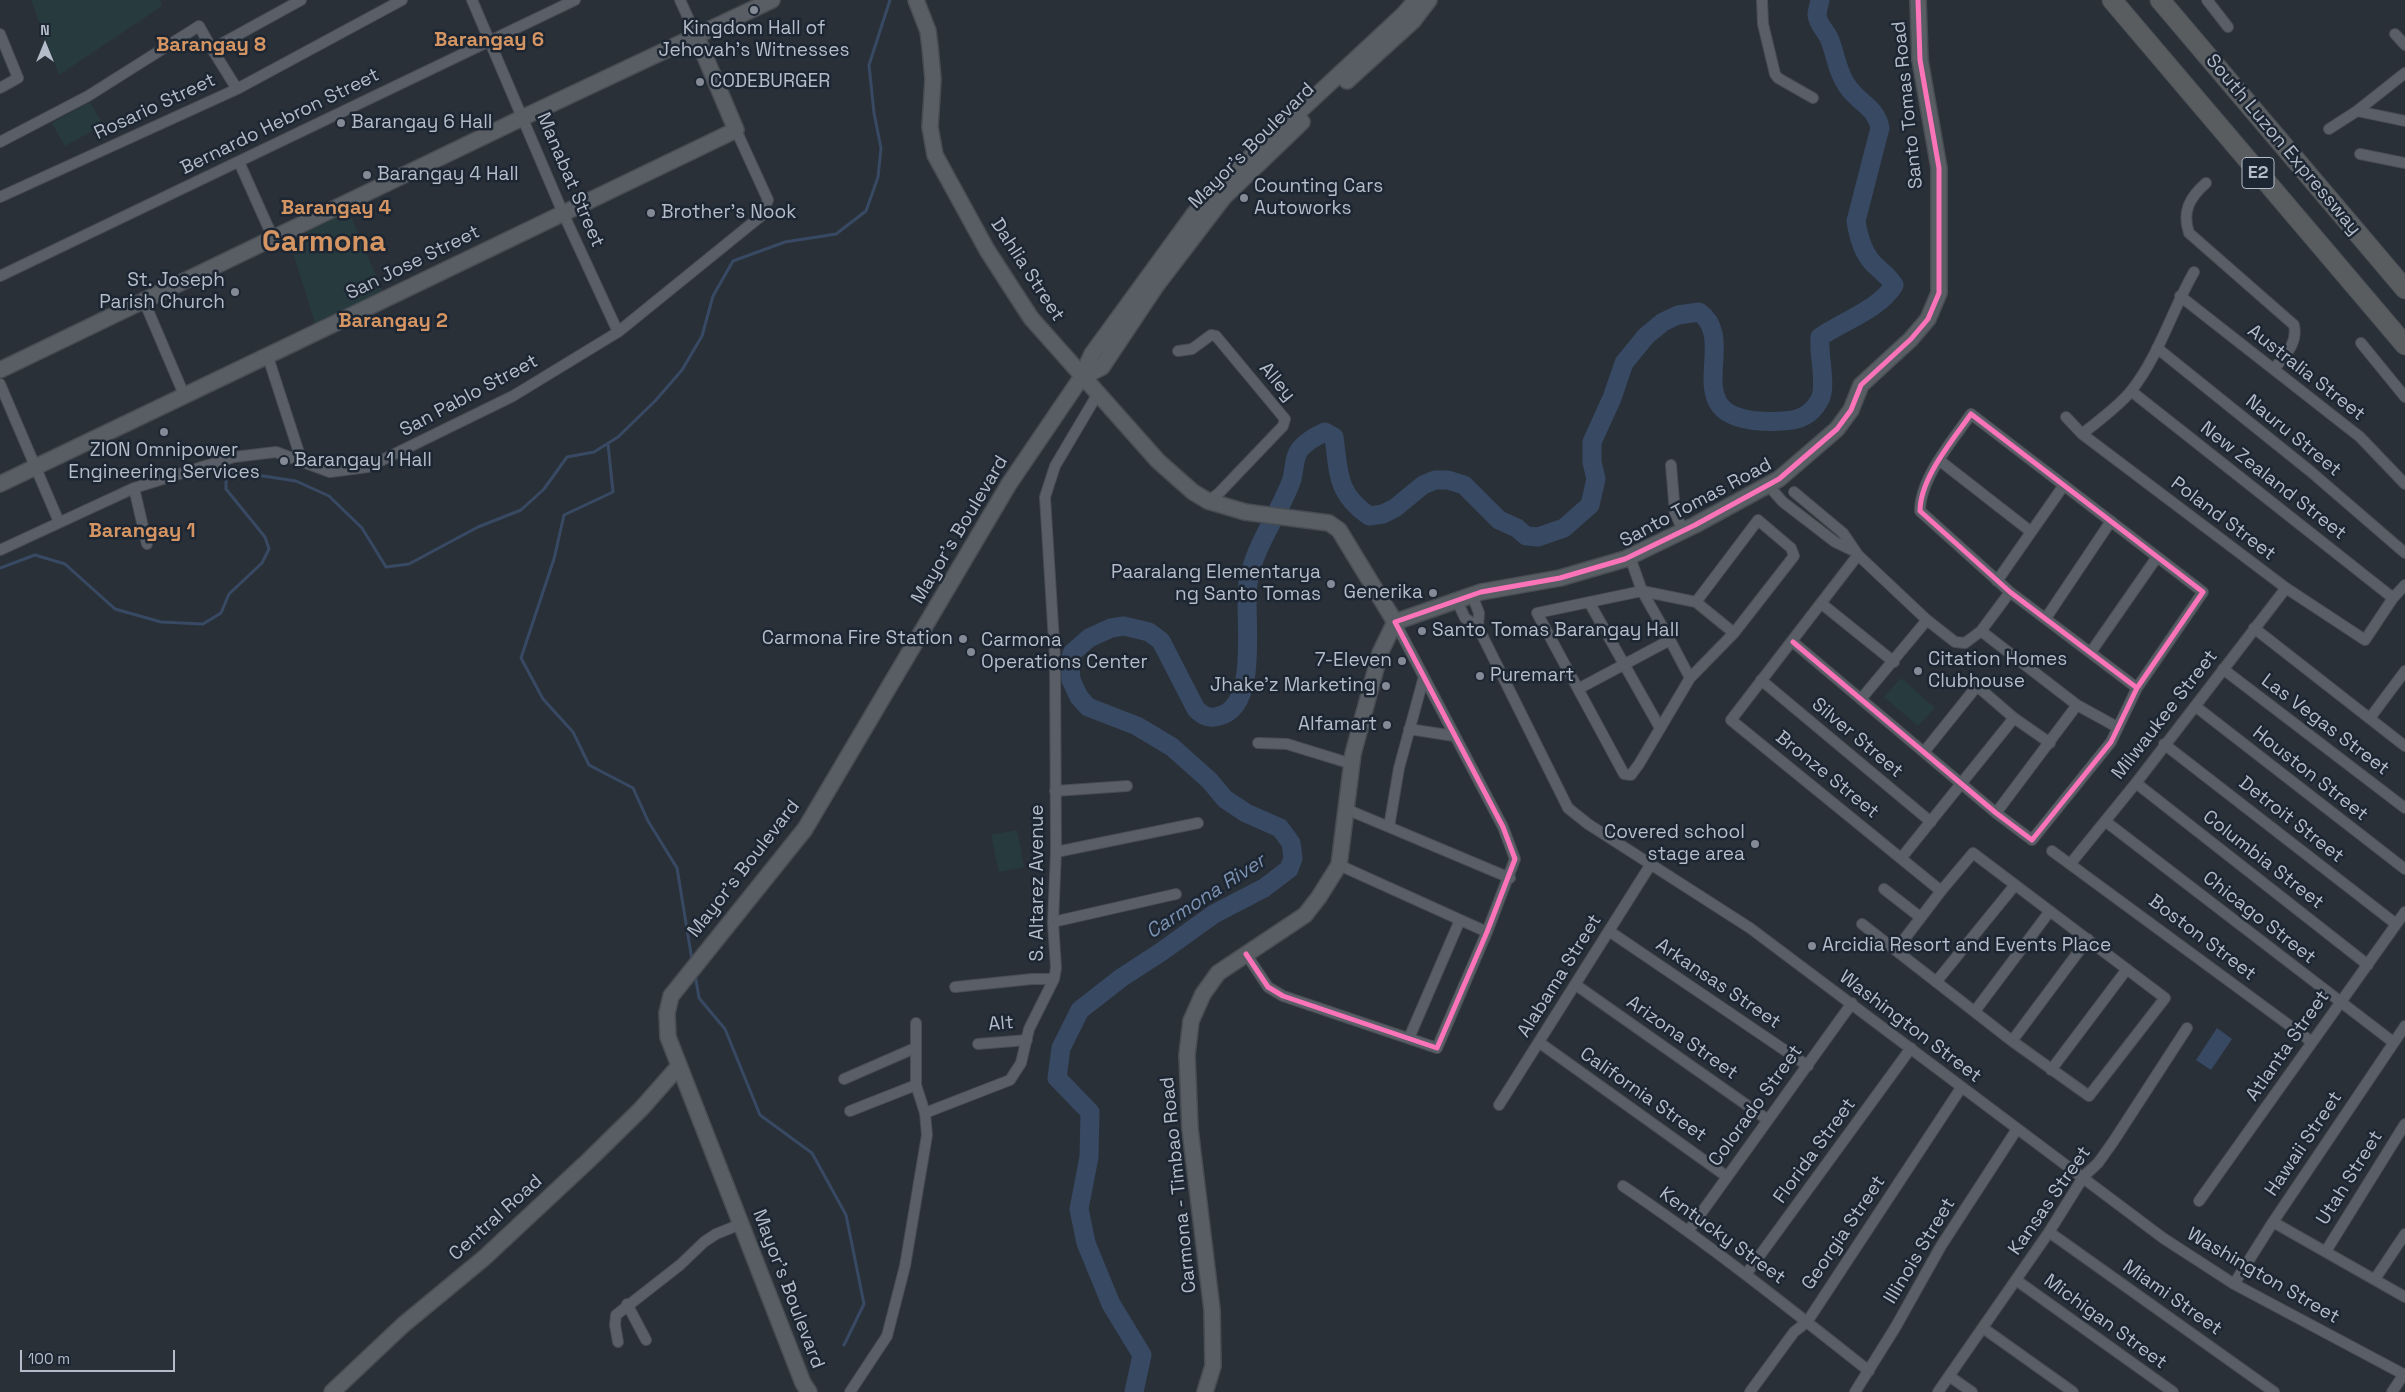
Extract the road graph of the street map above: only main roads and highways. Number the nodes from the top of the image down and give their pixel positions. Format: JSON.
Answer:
{"nodes":[{"id":1,"x":772,"y":0,"type":"edge"},
{"id":2,"x":916,"y":0,"type":"edge"},
{"id":3,"x":1416,"y":0,"type":"edge"},
{"id":4,"x":1429,"y":0,"type":"edge"},
{"id":5,"x":1918,"y":0,"type":"edge"},
{"id":6,"x":2112,"y":0,"type":"edge"},
{"id":7,"x":2160,"y":0,"type":"edge"},
{"id":8,"x":696,"y":35,"type":"junction"},
{"id":9,"x":2405,"y":289,"type":"edge"},
{"id":10,"x":2405,"y":345,"type":"edge"},
{"id":11,"x":0,"y":370,"type":"edge"},
{"id":12,"x":1081,"y":378,"type":"junction"},
{"id":13,"x":0,"y":484,"type":"edge"},
{"id":14,"x":1394,"y":622,"type":"junction"},
{"id":15,"x":679,"y":1066,"type":"junction"},
{"id":16,"x":332,"y":1392,"type":"edge"},
{"id":17,"x":810,"y":1392,"type":"edge"},
{"id":18,"x":1205,"y":1392,"type":"edge"}],
"edges":[{"from":1,"to":8,"type":"main road"},
{"from":2,"to":12,"type":"main road","name":"Dahlia Street"},
{"from":3,"to":12,"type":"main road","name":"Mayor's Boulevard"},
{"from":4,"to":12,"type":"main road","name":"Mayor's Boulevard"},
{"from":5,"to":14,"type":"main road","name":"Santo Tomas Road"},
{"from":6,"to":10,"type":"highway","name":"South Luzon Expressway","number":"E2"},
{"from":7,"to":9,"type":"highway","name":"South Luzon Expressway","number":"E2"},
{"from":8,"to":11,"type":"main road"},
{"from":8,"to":13,"type":"main road","name":"San Jose Street"},
{"from":12,"to":14,"type":"main road","name":"Dahlia Street"},
{"from":12,"to":15,"type":"main road","name":"Mayor's Boulevard"},
{"from":14,"to":18,"type":"main road","name":"Carmona - Timbao Road"},
{"from":15,"to":16,"type":"main road","name":"Central Road"},
{"from":15,"to":17,"type":"main road","name":"Mayor's Boulevard"}]}
